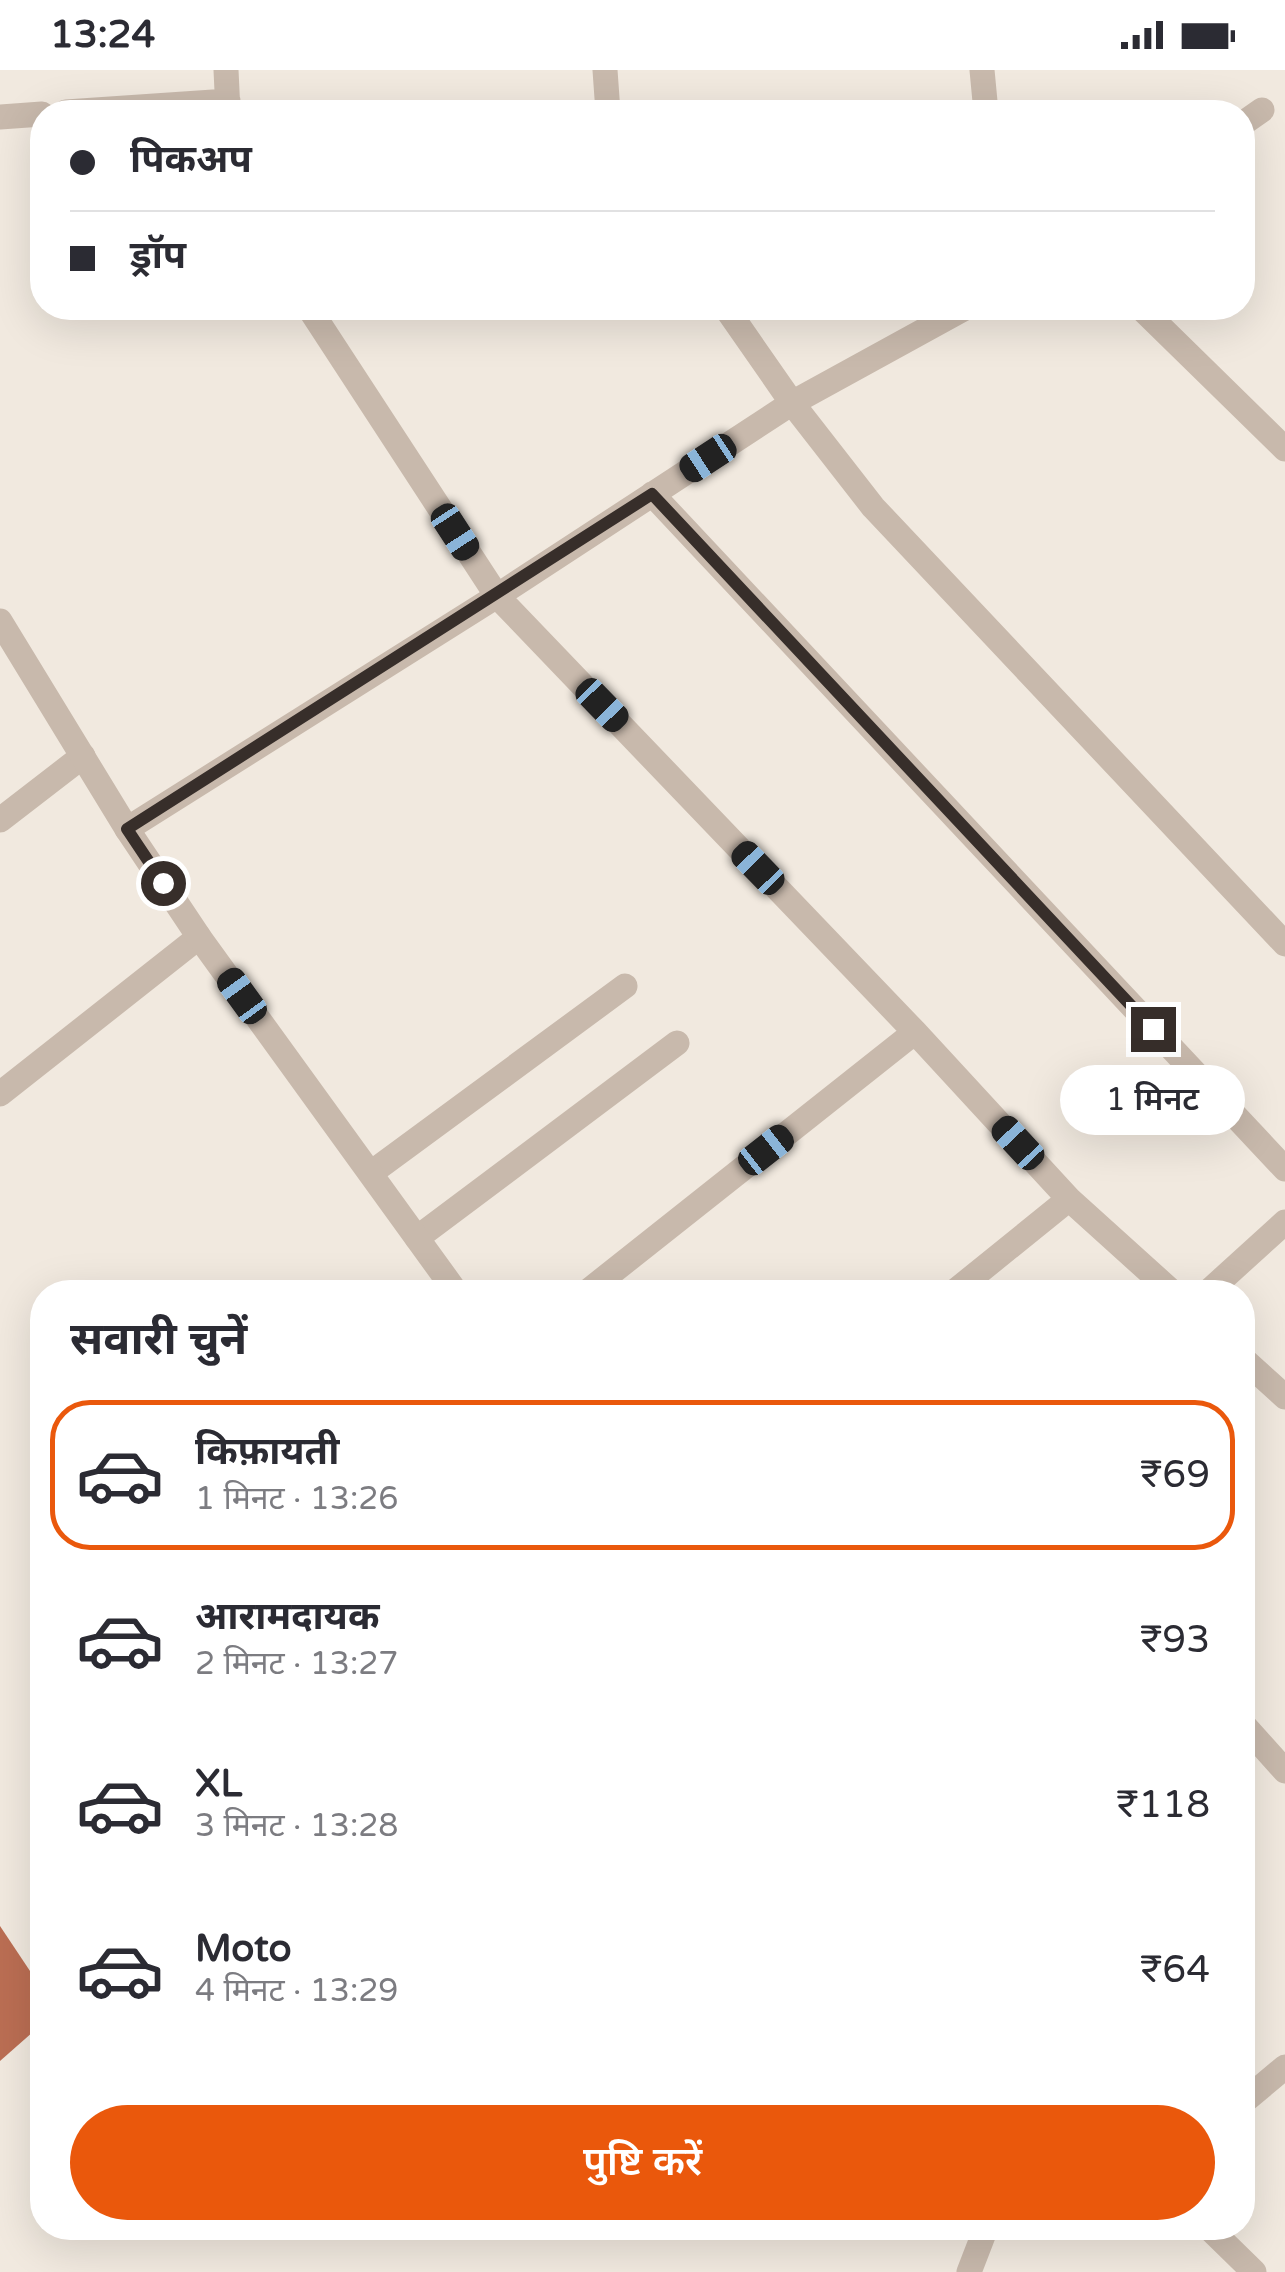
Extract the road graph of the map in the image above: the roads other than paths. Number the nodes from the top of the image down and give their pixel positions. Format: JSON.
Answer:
{"nodes":[{"id":1,"x":226,"y":70,"type":"edge"},
{"id":2,"x":605,"y":70,"type":"edge"},
{"id":3,"x":982,"y":70,"type":"edge"},
{"id":4,"x":228,"y":100,"type":"edge"},
{"id":5,"x":607,"y":100,"type":"edge"},
{"id":6,"x":984,"y":100,"type":"edge"},
{"id":7,"x":30,"y":115,"type":"edge"},
{"id":8,"x":0,"y":117,"type":"edge"},
{"id":9,"x":317,"y":320,"type":"edge"},
{"id":10,"x":734,"y":320,"type":"edge"},
{"id":11,"x":943,"y":320,"type":"edge"},
{"id":12,"x":1154,"y":320,"type":"edge"},
{"id":13,"x":792,"y":403,"type":"junction"},
{"id":14,"x":1285,"y":449,"type":"edge"},
{"id":15,"x":652,"y":494,"type":"junction"},
{"id":16,"x":497,"y":596,"type":"junction"},
{"id":17,"x":0,"y":621,"type":"edge"},
{"id":18,"x":83,"y":756,"type":"junction"},
{"id":19,"x":0,"y":820,"type":"edge"},
{"id":20,"x":127,"y":829,"type":"junction"},
{"id":21,"x":199,"y":937,"type":"junction"},
{"id":22,"x":1285,"y":944,"type":"edge"},
{"id":23,"x":625,"y":986,"type":"dead end"},
{"id":24,"x":915,"y":1032,"type":"junction"},
{"id":25,"x":677,"y":1043,"type":"dead end"},
{"id":26,"x":0,"y":1094,"type":"edge"},
{"id":27,"x":1285,"y":1169,"type":"edge"},
{"id":28,"x":371,"y":1173,"type":"junction"},
{"id":29,"x":1069,"y":1199,"type":"junction"},
{"id":30,"x":1285,"y":1222,"type":"edge"},
{"id":31,"x":417,"y":1238,"type":"junction"},
{"id":32,"x":447,"y":1280,"type":"edge"},
{"id":33,"x":602,"y":1280,"type":"edge"},
{"id":34,"x":969,"y":1280,"type":"edge"},
{"id":35,"x":1159,"y":1280,"type":"edge"},
{"id":36,"x":1221,"y":1280,"type":"edge"},
{"id":37,"x":1255,"y":1370,"type":"edge"},
{"id":38,"x":1285,"y":1397,"type":"edge"},
{"id":39,"x":1255,"y":1738,"type":"edge"},
{"id":40,"x":1285,"y":1771,"type":"edge"},
{"id":41,"x":1285,"y":2067,"type":"edge"},
{"id":42,"x":1255,"y":2092,"type":"edge"},
{"id":43,"x":981,"y":2240,"type":"edge"},
{"id":44,"x":1221,"y":2240,"type":"edge"},
{"id":45,"x":969,"y":2272,"type":"edge"},
{"id":46,"x":1254,"y":2272,"type":"edge"}],
"edges":[{"from":1,"to":4,"type":"street"},
{"from":2,"to":5,"type":"street"},
{"from":3,"to":6,"type":"street"},
{"from":7,"to":8,"type":"street"},
{"from":9,"to":16,"type":"street"},
{"from":10,"to":13,"type":"street"},
{"from":11,"to":13,"type":"street"},
{"from":12,"to":14,"type":"street"},
{"from":13,"to":15,"type":"street"},
{"from":13,"to":22,"type":"street"},
{"from":15,"to":16,"type":"street"},
{"from":15,"to":27,"type":"street"},
{"from":16,"to":20,"type":"street"},
{"from":16,"to":24,"type":"street"},
{"from":17,"to":18,"type":"street"},
{"from":18,"to":19,"type":"street"},
{"from":18,"to":20,"type":"street"},
{"from":20,"to":21,"type":"street"},
{"from":21,"to":26,"type":"street"},
{"from":21,"to":28,"type":"street"},
{"from":23,"to":28,"type":"street"},
{"from":24,"to":29,"type":"street"},
{"from":24,"to":33,"type":"street"},
{"from":25,"to":31,"type":"street"},
{"from":28,"to":31,"type":"street"},
{"from":29,"to":34,"type":"street"},
{"from":29,"to":35,"type":"street"},
{"from":30,"to":36,"type":"street"},
{"from":31,"to":32,"type":"street"},
{"from":37,"to":38,"type":"street"},
{"from":39,"to":40,"type":"street"},
{"from":41,"to":42,"type":"street"},
{"from":43,"to":45,"type":"street"},
{"from":44,"to":46,"type":"street"}]}
